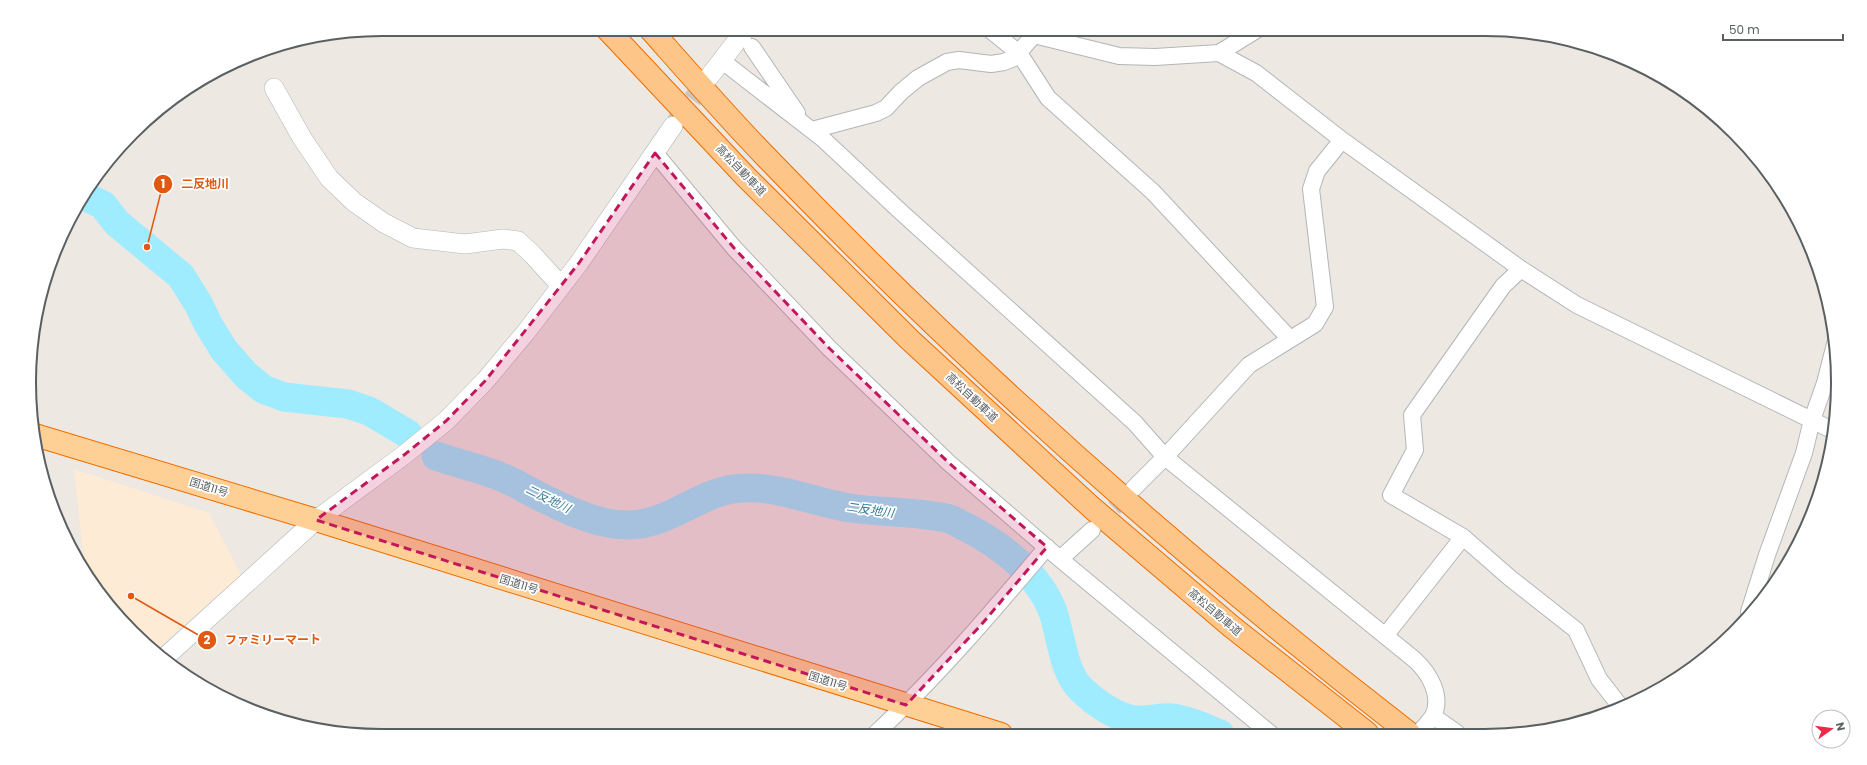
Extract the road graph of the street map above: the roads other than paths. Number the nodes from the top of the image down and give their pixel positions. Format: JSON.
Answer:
{"nodes":[{"id":1,"x":614,"y":36,"type":"edge"},
{"id":2,"x":656,"y":36,"type":"edge"},
{"id":3,"x":998,"y":36,"type":"edge"},
{"id":4,"x":1028,"y":36,"type":"edge"},
{"id":5,"x":1045,"y":36,"type":"edge"},
{"id":6,"x":1247,"y":36,"type":"edge"},
{"id":7,"x":749,"y":38,"type":"edge"},
{"id":8,"x":1019,"y":53,"type":"junction"},
{"id":9,"x":1219,"y":53,"type":"junction"},
{"id":10,"x":721,"y":60,"type":"junction"},
{"id":11,"x":709,"y":77,"type":"tunnel mouth"},
{"id":12,"x":274,"y":88,"type":"dead end"},
{"id":13,"x":673,"y":126,"type":"tunnel mouth"},
{"id":14,"x":809,"y":128,"type":"junction"},
{"id":15,"x":1342,"y":140,"type":"junction"},
{"id":16,"x":655,"y":153,"type":"junction"},
{"id":17,"x":1520,"y":269,"type":"junction"},
{"id":18,"x":561,"y":286,"type":"junction"},
{"id":19,"x":1290,"y":339,"type":"junction"},
{"id":20,"x":1830,"y":363,"type":"edge"},
{"id":21,"x":1812,"y":420,"type":"junction"},
{"id":22,"x":1828,"y":428,"type":"edge"},
{"id":23,"x":41,"y":437,"type":"edge"},
{"id":24,"x":1165,"y":457,"type":"junction"},
{"id":25,"x":1133,"y":489,"type":"tunnel mouth"},
{"id":26,"x":316,"y":520,"type":"junction"},
{"id":27,"x":1092,"y":530,"type":"tunnel mouth"},
{"id":28,"x":1463,"y":537,"type":"junction"},
{"id":29,"x":1047,"y":547,"type":"junction"},
{"id":30,"x":1060,"y":559,"type":"junction"},
{"id":31,"x":1754,"y":599,"type":"edge"},
{"id":32,"x":1385,"y":636,"type":"junction"},
{"id":33,"x":168,"y":654,"type":"edge"},
{"id":34,"x":1617,"y":703,"type":"edge"},
{"id":35,"x":906,"y":705,"type":"junction"},
{"id":36,"x":1433,"y":716,"type":"junction"},
{"id":37,"x":880,"y":729,"type":"edge"},
{"id":38,"x":985,"y":729,"type":"edge"},
{"id":39,"x":1262,"y":729,"type":"edge"},
{"id":40,"x":1362,"y":729,"type":"edge"},
{"id":41,"x":1407,"y":729,"type":"edge"},
{"id":42,"x":1417,"y":729,"type":"edge"},
{"id":43,"x":1452,"y":729,"type":"edge"}],
"edges":[{"from":1,"to":40,"type":"highway","name":"高松自動車道"},
{"from":2,"to":41,"type":"highway"},
{"from":3,"to":8,"type":"street"},
{"from":4,"to":8,"type":"street"},
{"from":5,"to":9,"type":"street"},
{"from":6,"to":9,"type":"street"},
{"from":7,"to":10,"type":"street"},
{"from":7,"to":14,"type":"street"},
{"from":8,"to":14,"type":"street"},
{"from":8,"to":19,"type":"street"},
{"from":9,"to":15,"type":"street"},
{"from":10,"to":11,"type":"street"},
{"from":10,"to":14,"type":"street"},
{"from":12,"to":18,"type":"street"},
{"from":13,"to":16,"type":"street"},
{"from":14,"to":24,"type":"street"},
{"from":15,"to":17,"type":"street"},
{"from":15,"to":19,"type":"street"},
{"from":16,"to":18,"type":"street"},
{"from":16,"to":29,"type":"street"},
{"from":17,"to":21,"type":"street"},
{"from":17,"to":28,"type":"street"},
{"from":18,"to":26,"type":"street"},
{"from":19,"to":24,"type":"street"},
{"from":20,"to":21,"type":"street"},
{"from":21,"to":22,"type":"street"},
{"from":21,"to":31,"type":"street"},
{"from":23,"to":26,"type":"highway","name":"国道11号"},
{"from":24,"to":25,"type":"street"},
{"from":24,"to":32,"type":"street"},
{"from":26,"to":33,"type":"street"},
{"from":26,"to":35,"type":"highway","name":"国道11号"},
{"from":27,"to":30,"type":"street"},
{"from":28,"to":32,"type":"street"},
{"from":28,"to":34,"type":"street"},
{"from":29,"to":30,"type":"street"},
{"from":29,"to":35,"type":"street"},
{"from":30,"to":39,"type":"street"},
{"from":32,"to":36,"type":"street"},
{"from":35,"to":37,"type":"street"},
{"from":35,"to":38,"type":"highway","name":"国道11号"},
{"from":36,"to":42,"type":"street"},
{"from":36,"to":43,"type":"street"}]}
